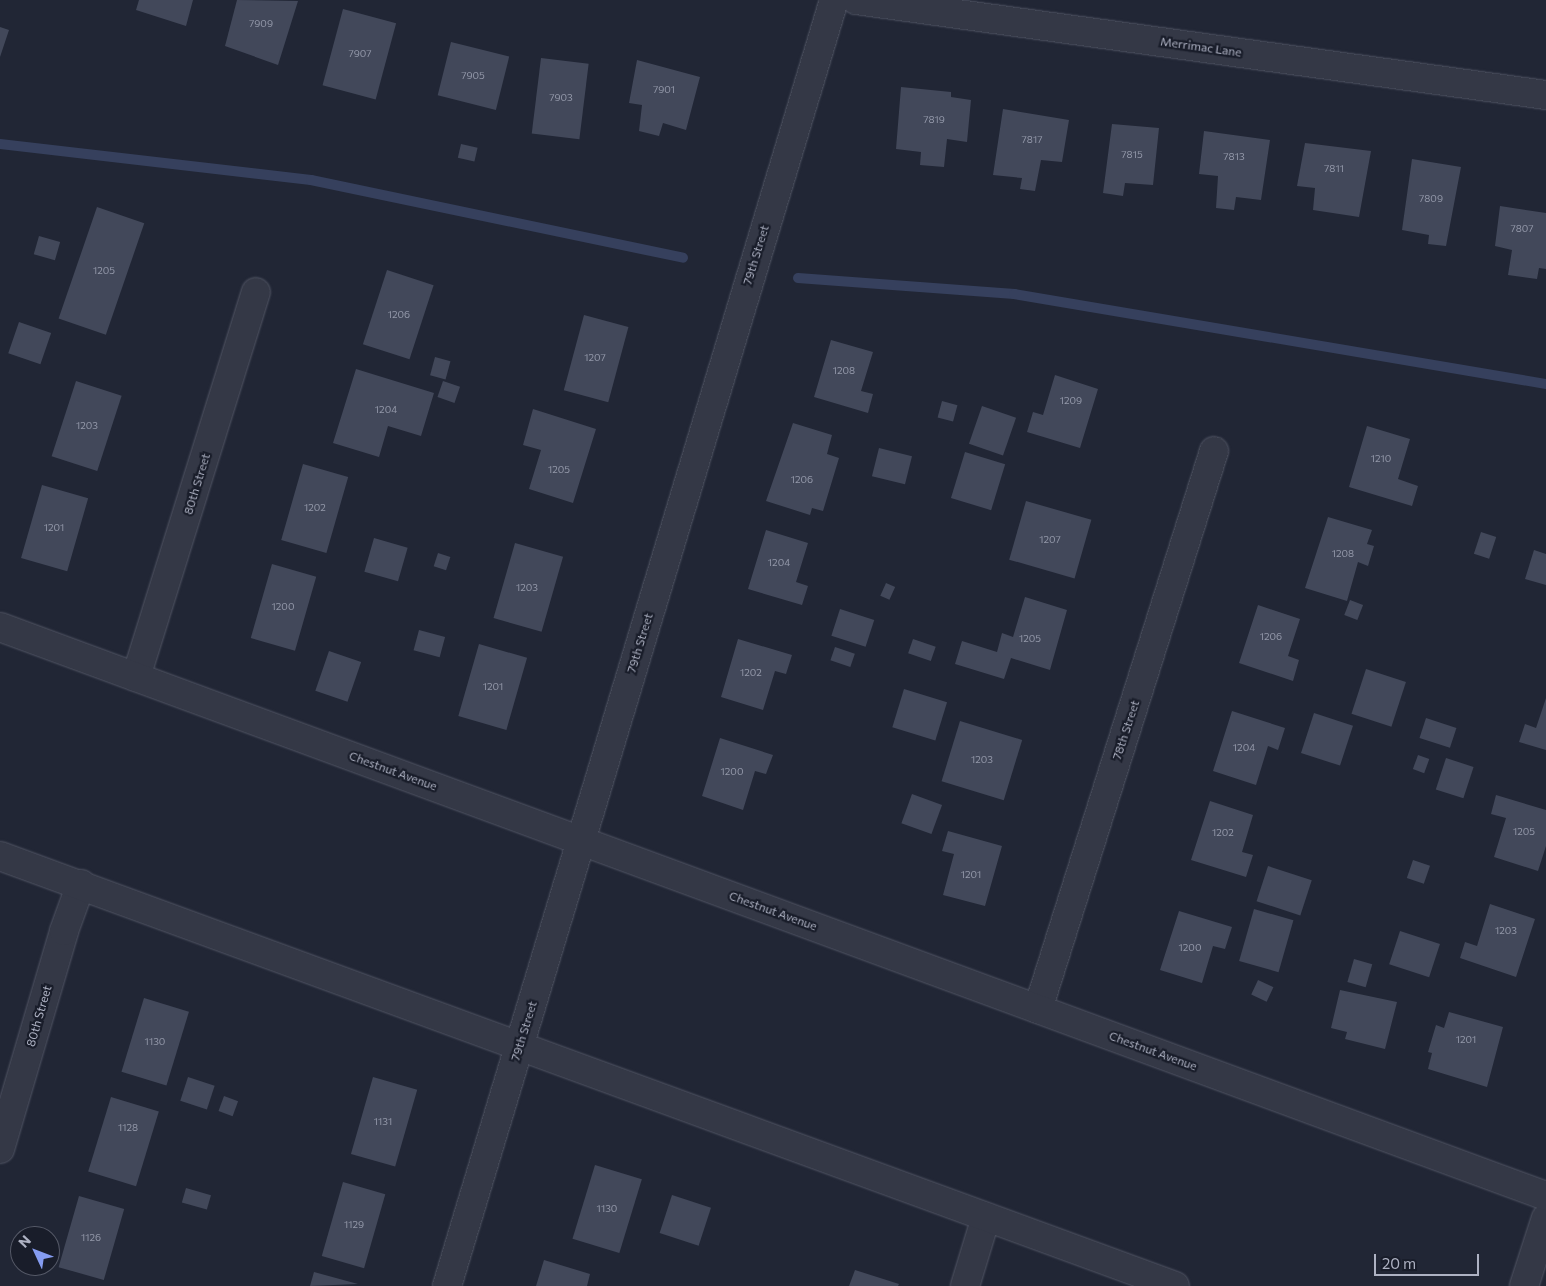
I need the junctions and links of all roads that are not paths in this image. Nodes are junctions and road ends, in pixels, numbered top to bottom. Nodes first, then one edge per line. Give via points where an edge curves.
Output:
1 (834, 0) edge
2 (856, 0) edge
3 (1546, 95) edge
4 (256, 292) dead end
5 (1214, 451) dead end
6 (0, 626) edge
7 (136, 677) junction
8 (581, 840) junction
9 (0, 856) edge
10 (81, 884) junction
11 (1038, 1009) junction
12 (520, 1045) junction
13 (0, 1149) edge
14 (1546, 1196) edge
15 (986, 1217) junction
16 (1546, 1218) edge
17 (447, 1286) edge
18 (965, 1286) edge
19 (1175, 1286) edge
20 (1524, 1286) edge

1 - 8 street, 79th Street
2 - 3 street, Merrimac Lane
4 - 7 street, 80th Street
5 - 11 street, 78th Street
6 - 7 street, Chestnut Avenue
7 - 8 street, Chestnut Avenue
8 - 11 street, Chestnut Avenue
8 - 12 street, 79th Street
9 - 10 street
10 - 12 street
10 - 13 street, 80th Street via 64,931
11 - 14 street, Chestnut Avenue
12 - 15 street
12 - 17 street, 79th Street
15 - 18 street
15 - 19 street
16 - 20 street

